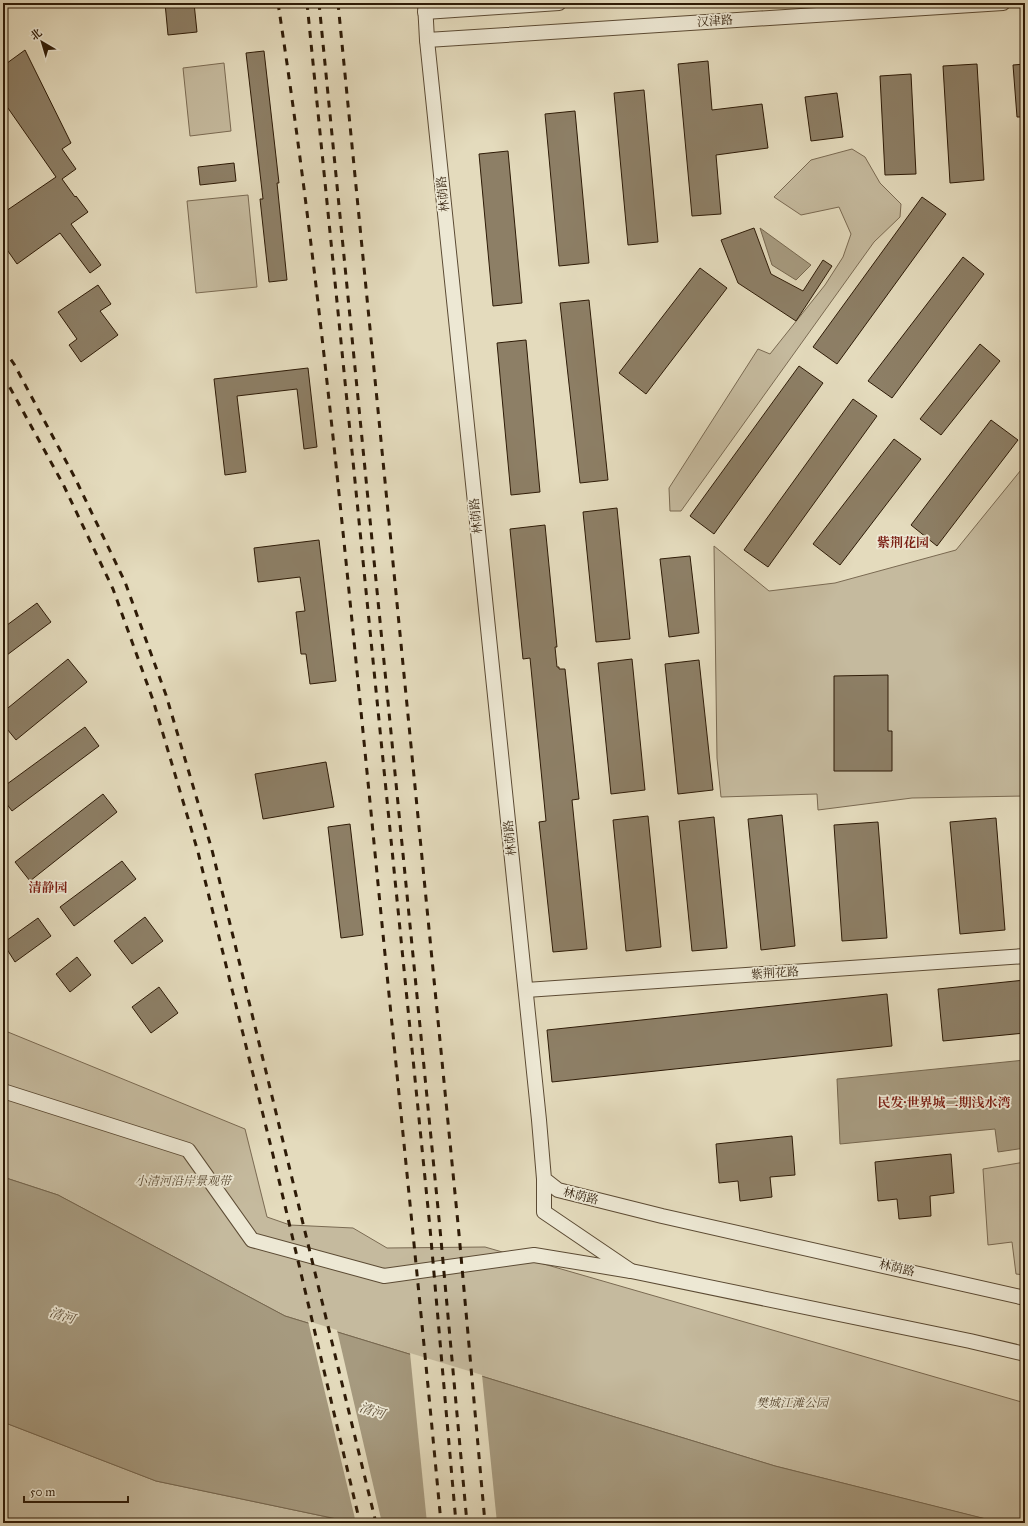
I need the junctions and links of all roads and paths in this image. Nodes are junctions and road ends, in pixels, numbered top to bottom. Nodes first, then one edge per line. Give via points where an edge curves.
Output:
1 (558, 3) edge
2 (1003, 3) edge
3 (425, 7) edge
4 (427, 40) junction
5 (1025, 956) edge
6 (526, 990) junction
7 (3, 1092) edge
8 (544, 1179) junction
9 (631, 1271) junction
10 (1025, 1298) edge
11 (1025, 1354) edge

1 - 3 street
2 - 4 street, 汉津路
3 - 4 street, 林荫路
4 - 6 street, 林荫路
5 - 6 street, 紫荆花路
6 - 8 street, 林荫路
7 - 9 street via 188,1150 252,1240 384,1276 534,1255
8 - 9 street via 544,1212
8 - 10 street, 林荫路 via 558,1190 662,1216
9 - 11 street

